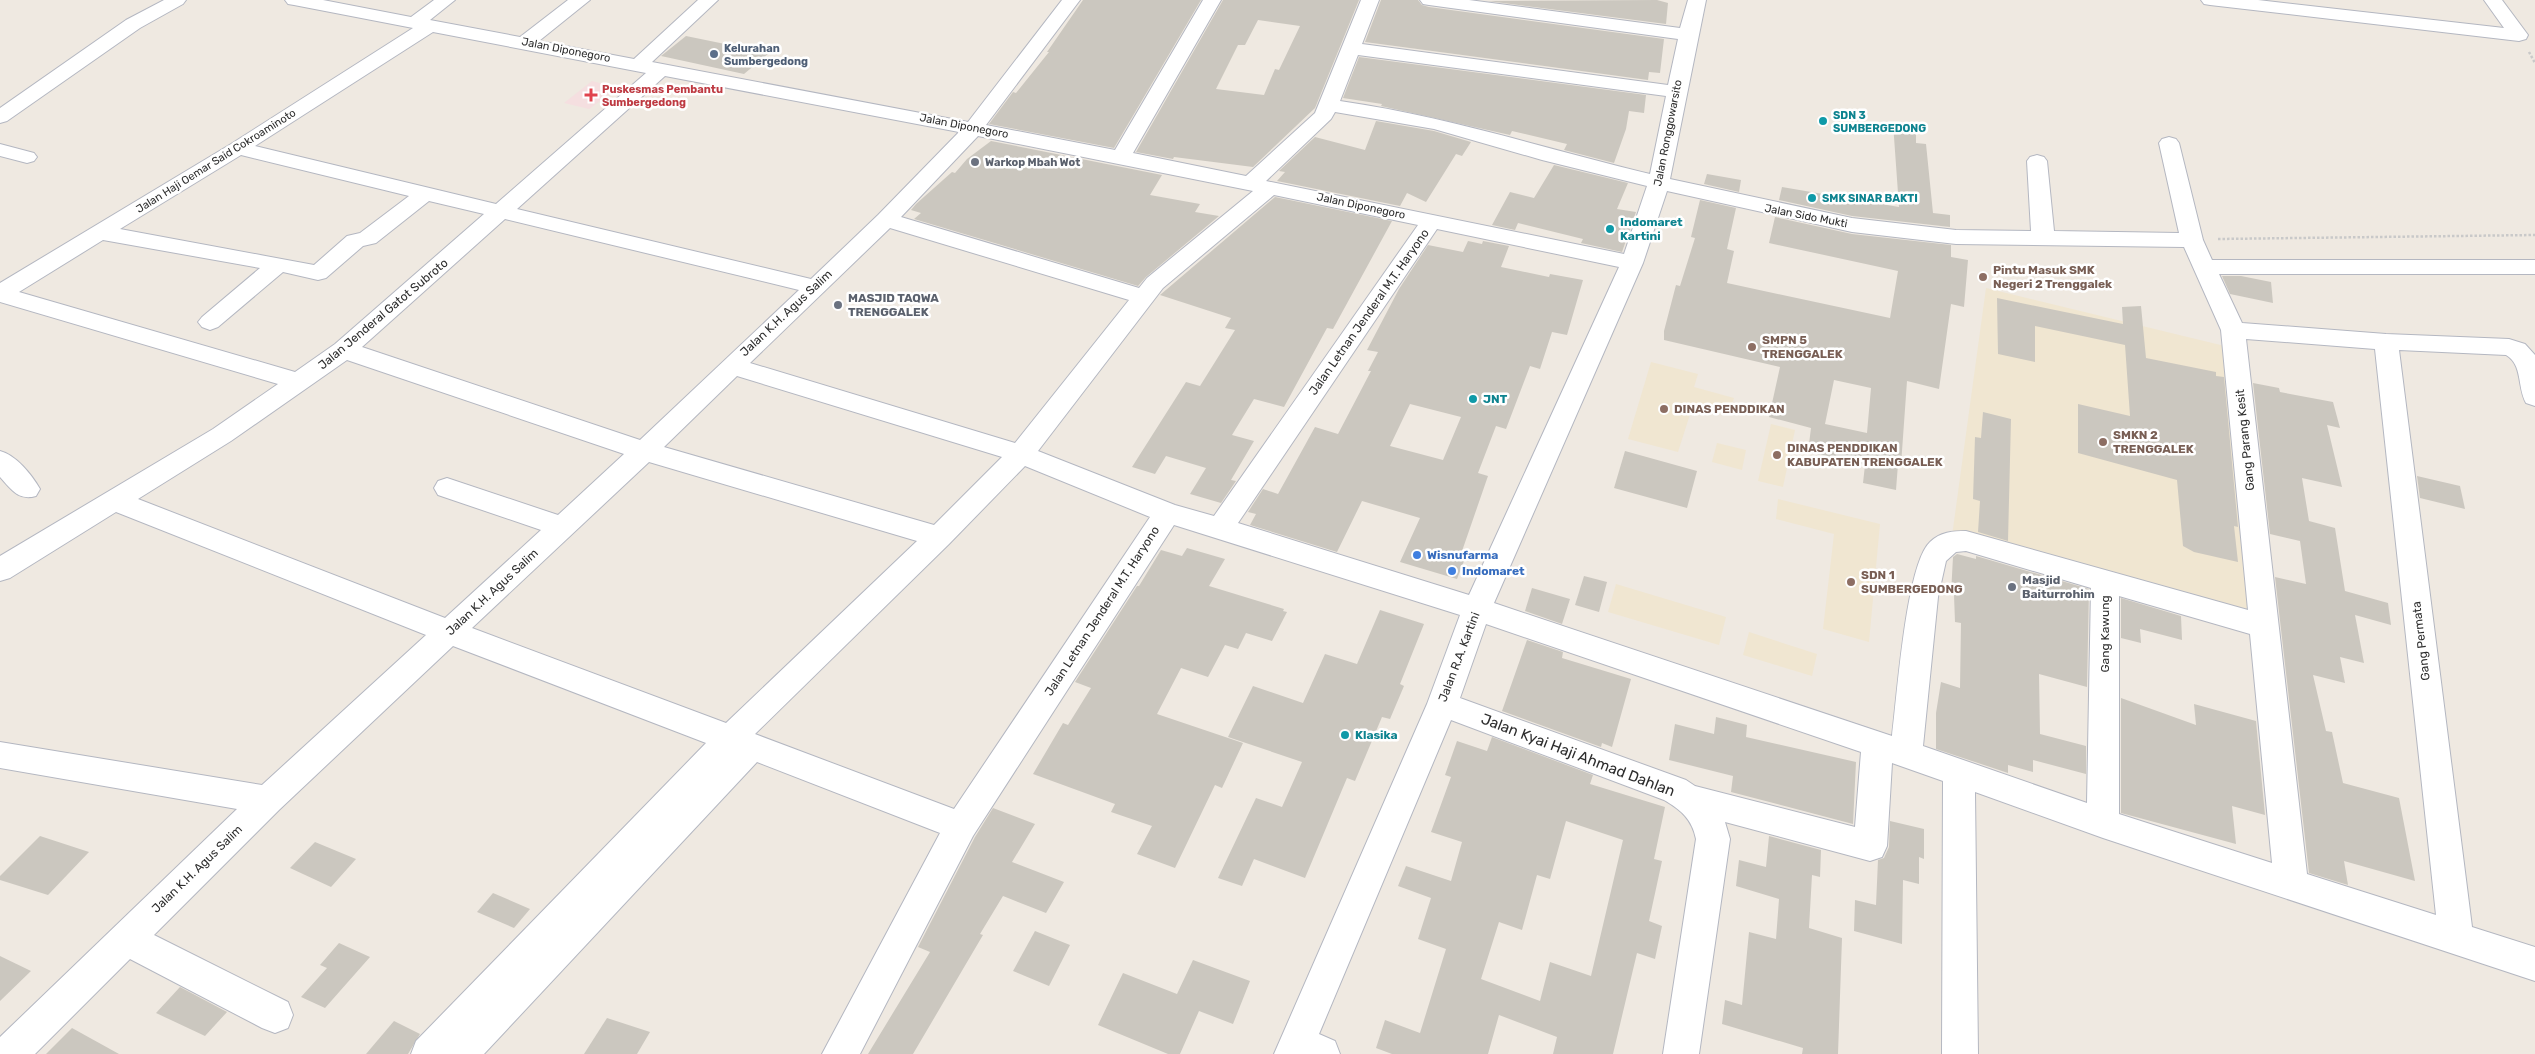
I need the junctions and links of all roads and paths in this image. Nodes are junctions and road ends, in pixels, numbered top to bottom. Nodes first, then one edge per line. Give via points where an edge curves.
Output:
1 (177, 0) edge
2 (297, 0) edge
3 (446, 0) edge
4 (581, 0) edge
5 (709, 0) edge
6 (1071, 0) edge
7 (1212, 0) edge
8 (1370, 0) edge
9 (1429, 0) edge
10 (1697, 0) edge
11 (2210, 0) edge
12 (2493, 0) edge
13 (1535, 7) edge
14 (422, 25) junction
15 (1688, 35) junction
16 (525, 43) junction
17 (1350, 48) junction
18 (650, 66) junction
19 (1677, 92) junction
20 (1330, 105) junction
21 (0, 117) edge
22 (974, 128) junction
23 (2169, 143) dead end
24 (238, 148) junction
25 (0, 150) edge
26 (27, 157) dead end
27 (1121, 157) junction
28 (2036, 161) dead end
29 (1659, 183) junction
30 (1261, 185) junction
31 (427, 192) junction
32 (503, 210) junction
33 (886, 220) junction
34 (1432, 221) junction
35 (98, 232) junction
36 (2535, 235) edge
37 (2043, 239) junction
38 (2192, 240) junction
39 (1632, 263) junction
40 (279, 264) junction
41 (2205, 267) junction
42 (2535, 267) edge
43 (0, 268) edge
44 (27, 276) junction
45 (814, 287) junction
46 (0, 293) edge
47 (1137, 295) junction
48 (210, 322) dead end
49 (2234, 330) junction
50 (2386, 342) junction
51 (344, 350) junction
52 (731, 366) junction
53 (300, 382) junction
54 (2535, 396) edge
55 (644, 451) junction
56 (1014, 452) junction
57 (0, 460) edge
58 (447, 488) dead end
59 (27, 490) dead end
60 (115, 500) junction
61 (1167, 513) junction
62 (562, 527) junction
63 (1220, 528) junction
64 (939, 537) junction
65 (0, 570) edge
66 (2105, 580) junction
67 (1477, 609) junction
68 (2264, 626) junction
69 (449, 632) junction
70 (1442, 704) junction
71 (740, 743) junction
72 (1891, 749) junction
73 (0, 755) edge
74 (1959, 774) junction
75 (1689, 798) junction
76 (268, 800) junction
77 (2103, 823) junction
78 (961, 826) junction
79 (2291, 885) junction
80 (570, 921) junction
81 (126, 939) junction
82 (2456, 940) junction
83 (2535, 964) edge
84 (275, 1015) dead end
85 (1304, 1050) edge
86 (9, 1054) edge
87 (429, 1054) edge
88 (459, 1054) edge
89 (840, 1054) edge
90 (1681, 1054) edge
91 (1960, 1054) edge

1 - 21 street via 133,24
2 - 14 street, Jalan Diponegoro
3 - 14 street, Jalan Haji Oemar Said Cokroaminoto
4 - 16 street via 565,9
5 - 18 street, Jalan Jenderal Gatot Subroto
6 - 22 street, Jalan K.H. Agus Salim
7 - 27 street via 1180,50
8 - 17 street
9 - 13 street
10 - 15 street, Jalan Ronggowarsito
11 - 12 street via 2519,35
13 - 15 street
14 - 16 street, Jalan Diponegoro
14 - 24 street, Jalan Haji Oemar Said Cokroaminoto
15 - 19 street, Jalan Ronggowarsito
16 - 18 street, Jalan Diponegoro
17 - 19 street
17 - 20 street
18 - 22 street, Jalan Diponegoro
18 - 32 street, Jalan Jenderal Gatot Subroto
19 - 29 street, Jalan Ronggowarsito
20 - 29 street, Jalan Sido Mukti via 1438,124
20 - 30 street via 1314,125 1267,166
22 - 27 street, Jalan Diponegoro
22 - 33 street, Jalan K.H. Agus Salim
23 - 38 street, Gang Parang Kesit
24 - 31 street
24 - 35 street, Jalan Haji Oemar Said Cokroaminoto
25 - 26 street
27 - 30 street, Jalan Diponegoro
28 - 37 street
29 - 37 street, Jalan Sido Mukti via 1843,223 1956,237
29 - 39 street, Jalan Ronggowarsito
30 - 34 street, Jalan Diponegoro
30 - 47 street via 1166,273
31 - 32 street
31 - 40 street via 368,238 355,242 318,273
32 - 45 street
32 - 51 street, Jalan Jenderal Gatot Subroto
33 - 45 street, Jalan K.H. Agus Salim
33 - 47 street
34 - 39 street, Jalan Diponegoro
34 - 63 street, Jalan Letnan Jenderal M.T. Haryono
35 - 40 street
35 - 44 street, Jalan Haji Oemar Said Cokroaminoto
36 - 38 path
37 - 38 street
38 - 41 street, Gang Parang Kesit
39 - 67 street, Jalan R.A. Kartini
40 - 48 street
41 - 42 street
41 - 49 street, Gang Parang Kesit
43 - 44 street
44 - 46 street, Jalan Haji Oemar Said Cokroaminoto
45 - 52 street, Jalan K.H. Agus Salim
46 - 53 street
47 - 56 street
49 - 50 street
49 - 68 street, Gang Parang Kesit
50 - 54 street via 2514,348 2527,361
50 - 82 street, Gang Permata
51 - 53 street, Jalan Jenderal Gatot Subroto
51 - 55 street
52 - 55 street, Jalan K.H. Agus Salim
52 - 56 street
53 - 60 street, Jalan Jenderal Gatot Subroto via 222,435
55 - 62 street, Jalan K.H. Agus Salim
55 - 64 street
56 - 61 street
56 - 64 street
57 - 59 street
58 - 62 street
60 - 65 street, Jalan Jenderal Gatot Subroto
60 - 69 street
61 - 63 street, Jalan Letnan Jenderal M.T. Haryono
61 - 78 street, Jalan Letnan Jenderal M.T. Haryono
62 - 69 street, Jalan K.H. Agus Salim
63 - 67 street
64 - 71 street
66 - 68 street, Gang Kawung
66 - 72 street via 1966,541 1950,542 1940,549 1933,558
66 - 77 street, Gang Kawung
67 - 70 street, Jalan R.A. Kartini
67 - 72 street
68 - 79 street, Gang Parang Kesit
69 - 71 street
69 - 76 street, Jalan K.H. Agus Salim
70 - 75 street, Jalan Kyai Haji Ahmad Dahlan via 1649,780
70 - 85 street, Jalan R.A. Kartini
71 - 78 street
71 - 80 street
72 - 74 street
72 - 75 street via 1870,846
73 - 76 street
74 - 77 street
74 - 91 street
75 - 90 street, Jalan Kyai Haji Ahmad Dahlan via 1702,808 1710,823 1712,839
76 - 81 street, Jalan K.H. Agus Salim
77 - 79 street
78 - 89 street, Jalan Letnan Jenderal M.T. Haryono
79 - 82 street
80 - 87 street
80 - 88 street
81 - 84 street
81 - 86 street, Jalan K.H. Agus Salim
82 - 83 street

